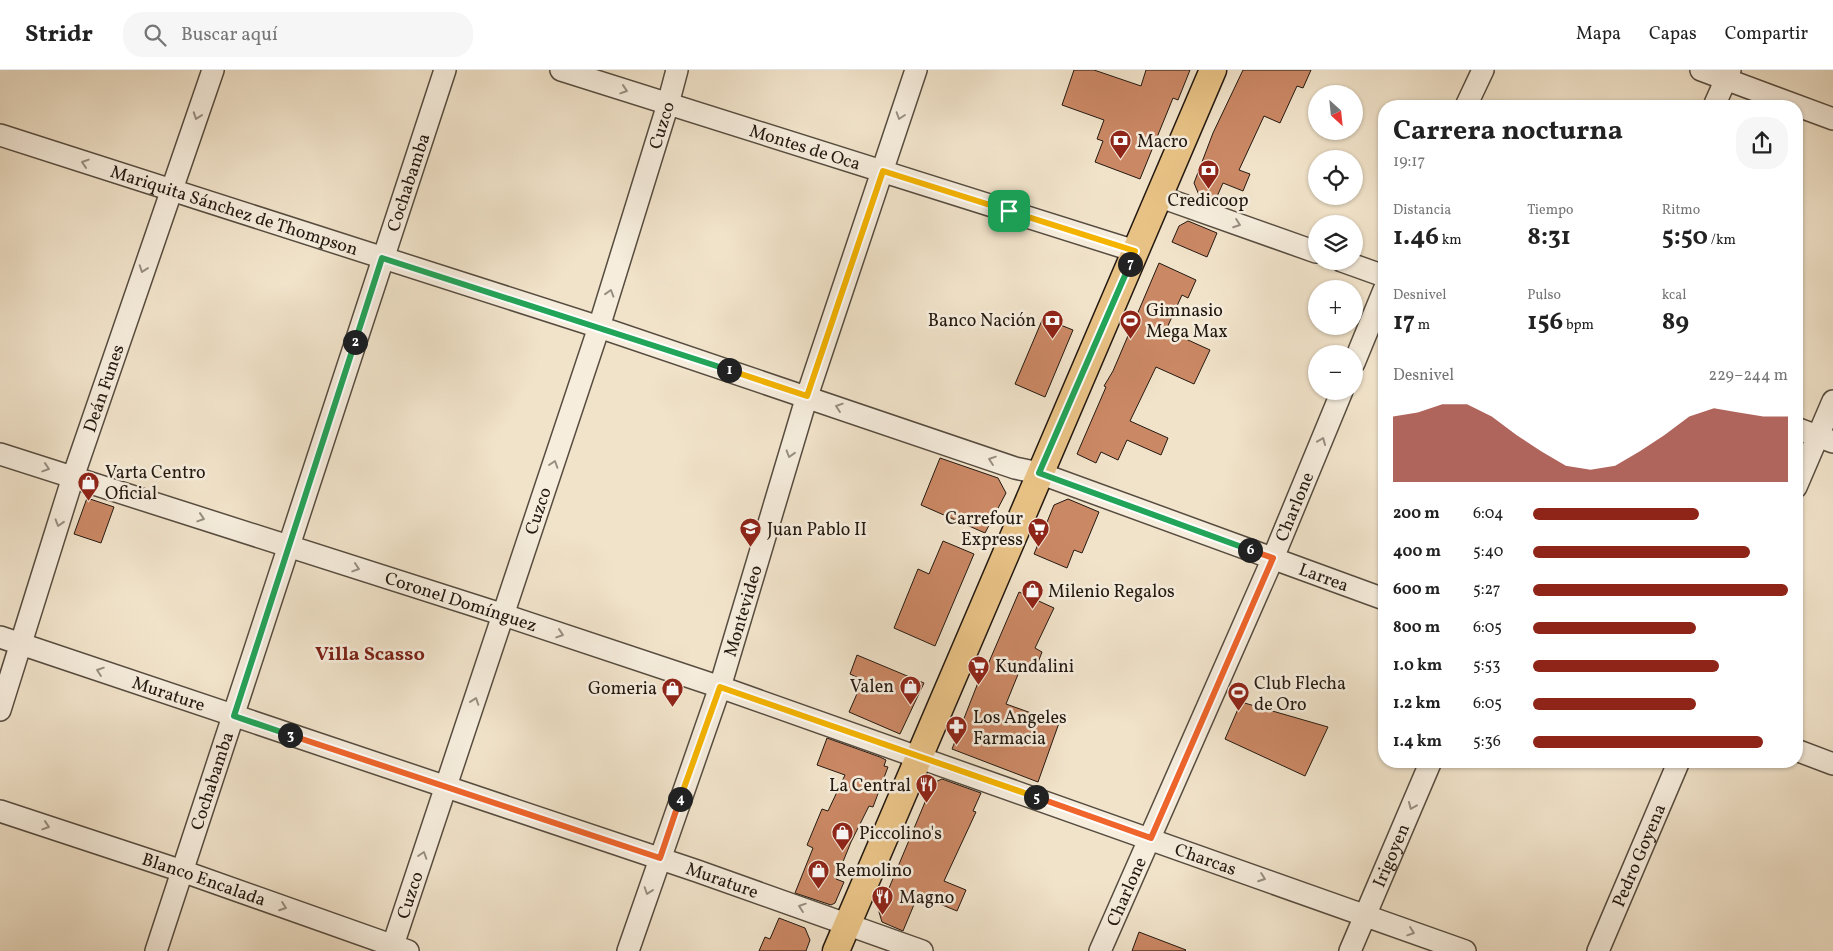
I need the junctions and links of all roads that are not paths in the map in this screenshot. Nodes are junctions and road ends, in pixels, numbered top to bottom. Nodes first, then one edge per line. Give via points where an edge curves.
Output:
1 (213, 70) edge
2 (446, 70) edge
3 (561, 70) edge
4 (676, 70) edge
5 (916, 70) edge
6 (1213, 70) edge
7 (1483, 70) edge
8 (1701, 70) edge
9 (1728, 74) edge
10 (1469, 100) edge
11 (1717, 100) edge
12 (1789, 100) edge
13 (668, 104) junction
14 (1803, 106) edge
15 (1833, 119) edge
16 (0, 136) edge
17 (883, 171) junction
18 (170, 190) junction
19 (1158, 196) junction
20 (1308, 249) edge
21 (1135, 251) junction
22 (382, 258) junction
23 (1363, 268) edge
24 (1378, 274) edge
25 (1378, 305) edge
26 (599, 327) junction
27 (1361, 345) edge
28 (807, 396) junction
29 (1338, 400) edge
30 (1833, 401) edge
31 (1803, 431) edge
32 (1825, 439) edge
33 (0, 454) edge
34 (1039, 473) junction
35 (1803, 475) edge
36 (73, 477) junction
37 (288, 546) junction
38 (1273, 558) junction
39 (1378, 597) edge
40 (504, 615) junction
41 (0, 637) edge
42 (22, 644) junction
43 (720, 687) junction
44 (0, 710) edge
45 (234, 716) junction
46 (1803, 753) edge
47 (919, 756) junction
48 (1833, 764) edge
49 (1428, 768) edge
50 (1676, 768) edge
51 (445, 787) junction
52 (0, 811) edge
53 (1151, 838) junction
54 (660, 858) junction
55 (182, 871) junction
56 (1365, 915) junction
57 (848, 923) junction
58 (397, 949) edge
59 (156, 951) edge
60 (628, 951) edge
61 (836, 951) edge
62 (922, 951) edge
63 (1100, 951) edge
64 (1350, 951) edge
65 (1466, 951) edge
66 (1598, 951) edge

1 -> 18 street, Deán Funes
2 - 22 street, Cochabamba
3 -> 13 street, Montes de Oca
4 - 13 street, Cuzco
5 -> 17 street, Montevideo
6 - 19 main road
7 - 10 street
8 - 9 street
9 - 11 street
9 - 12 street
13 - 17 street, Montes de Oca
26 -> 13 street, Cuzco
14 - 15 street
18 -> 16 street, Mariquita Sánchez de Thompson
17 - 21 street, Montes de Oca
17 - 28 street, Montevideo
18 - 22 street, Mariquita Sánchez de Thompson
18 -> 36 street, Deán Funes
19 -> 20 street
19 - 21 main road
21 - 34 main road
22 - 26 street, Mariquita Sánchez de Thompson
22 - 37 street, Cochabamba
23 - 24 street
25 - 27 street
26 - 28 street, Mariquita Sánchez de Thompson
40 -> 26 street, Cuzco
34 -> 28 street, Mariquita Sánchez de Thompson
28 -> 43 street, Montevideo
38 -> 29 street, Charlone
30 - 32 street
31 - 32 street
32 - 35 street
33 -> 36 street, Coronel Domínguez
34 - 38 street, Larrea
34 - 47 main road
36 -> 37 street, Coronel Domínguez
36 -> 42 street, Deán Funes
37 -> 40 street, Coronel Domínguez
37 - 45 street, Cochabamba
38 - 39 street, Larrea
38 - 53 street, Charlone
40 -> 43 street, Coronel Domínguez
51 -> 40 street, Cuzco
41 - 42 street, Murature
42 - 44 street, Deán Funes
45 -> 42 street, Murature
43 - 47 street, Coronel Domínguez
43 - 54 street, Montevideo
45 - 51 street, Murature
45 - 55 street, Cochabamba
46 - 48 street
47 - 53 street, Charcas
47 - 57 main road
49 -> 56 street, Irigoyen
50 - 66 street, Pedro Goyena
51 - 54 street, Murature
58 -> 51 street, Cuzco
52 -> 55 street, Blanco Encalada
53 -> 56 street, Charcas
53 - 63 street, Charlone
57 -> 54 street, Murature
54 -> 60 street, Montevideo
55 -> 58 street, Blanco Encalada
55 - 59 street, Cochabamba
56 - 64 street, Irigoyen
56 -> 65 street, Charcas
57 - 61 main road
57 - 62 street, Murature

